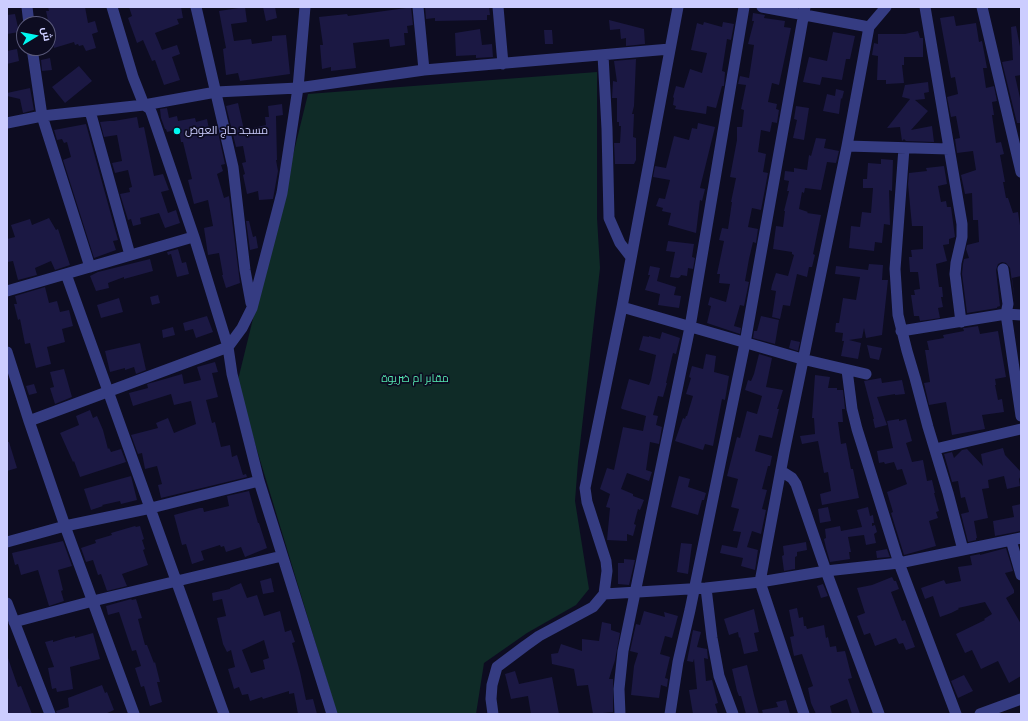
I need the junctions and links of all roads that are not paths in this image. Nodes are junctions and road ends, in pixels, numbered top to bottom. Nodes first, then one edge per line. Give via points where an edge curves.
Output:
1 (112, 7) edge
2 (196, 7) edge
3 (305, 7) edge
4 (418, 7) edge
5 (498, 7) edge
6 (678, 7) edge
7 (744, 7) edge
8 (762, 7) edge
9 (886, 7) edge
10 (925, 7) edge
11 (982, 7) edge
12 (804, 11) edge
13 (869, 27) junction
14 (670, 49) junction
15 (603, 55) junction
16 (33, 56) edge
17 (504, 64) junction
18 (424, 70) junction
19 (298, 88) junction
20 (216, 92) junction
21 (144, 105) junction
22 (90, 111) junction
23 (42, 116) junction
24 (8, 120) edge
25 (847, 146) junction
26 (904, 148) junction
27 (949, 150) junction
28 (1021, 172) edge
29 (193, 237) junction
30 (130, 255) junction
31 (630, 256) junction
32 (90, 267) junction
33 (1003, 269) dead end
34 (66, 274) junction
35 (7, 291) edge
36 (622, 307) junction
37 (252, 308) junction
38 (1006, 314) junction
39 (1021, 315) edge
40 (960, 322) junction
41 (690, 327) junction
42 (902, 331) junction
43 (745, 343) junction
44 (228, 347) junction
45 (7, 352) edge
46 (802, 359) junction
47 (847, 370) junction
48 (866, 374) dead end
49 (11, 380) edge
50 (109, 392) junction
51 (1021, 416) edge
52 (29, 421) junction
53 (1021, 429) edge
54 (935, 449) junction
55 (781, 471) junction
56 (259, 481) junction
57 (151, 508) junction
58 (65, 526) junction
59 (1016, 539) edge
60 (7, 542) edge
61 (963, 550) junction
62 (282, 556) junction
63 (899, 563) junction
64 (826, 571) junction
65 (1021, 575) edge
66 (176, 581) junction
67 (760, 582) junction
68 (706, 588) junction
69 (694, 589) junction
70 (635, 592) junction
71 (604, 594) junction
72 (93, 601) junction
73 (7, 603) edge
74 (14, 622) junction
75 (1021, 699) edge
76 (50, 714) edge
77 (134, 714) edge
78 (224, 714) edge
79 (332, 714) edge
80 (493, 714) edge
81 (620, 714) edge
82 (670, 714) edge
83 (733, 714) edge
84 (804, 714) edge
85 (879, 714) edge
86 (956, 714) edge
87 (980, 714) edge

1 - 21 street
2 - 20 street
3 - 19 street
4 - 18 street
5 - 17 street
6 - 14 street
7 - 41 street
8 - 12 street
9 - 13 street
10 - 27 street
11 - 28 street
12 - 13 street
12 - 43 street
13 - 25 street
14 - 15 street
14 - 31 street
15 - 17 street
15 - 31 street via 609,218 620,243
16 - 23 street
17 - 18 street
18 - 19 street
19 - 20 street
19 - 37 street via 282,193
20 - 21 street
20 - 37 street via 233,167
21 - 22 street
21 - 29 street via 152,114
22 - 23 street
22 - 30 street
23 - 24 street
23 - 32 street
25 - 26 street
25 - 46 street
26 - 27 street
26 - 42 street via 895,269
27 - 40 street via 962,224 955,274
29 - 30 street
29 - 44 street
30 - 32 street
31 - 36 street
32 - 34 street
33 - 38 street via 1008,304
34 - 35 street
34 - 50 street
36 - 41 street
36 - 71 street via 585,488 606,561
37 - 44 street
38 - 39 street
38 - 40 street
38 - 51 street
40 - 42 street
41 - 43 street
41 - 70 street
42 - 54 street
43 - 46 street
43 - 69 street
44 - 50 street
44 - 56 street via 232,374
45 - 49 street
46 - 47 street
46 - 55 street
47 - 48 street
47 - 63 street via 855,424
49 - 52 street
50 - 52 street
50 - 57 street
52 - 58 street
53 - 54 street
54 - 61 street
55 - 64 street via 796,484
55 - 67 street
56 - 57 street
56 - 62 street
57 - 58 street
57 - 66 street
58 - 60 street
58 - 72 street
59 - 61 street
59 - 65 street
61 - 63 street
62 - 66 street
62 - 79 street
63 - 64 street
63 - 86 street
64 - 67 street
64 - 85 street
66 - 72 street
66 - 78 street
67 - 68 street
67 - 84 street
68 - 69 street
68 - 83 street via 719,676
69 - 70 street
69 - 82 street
70 - 71 street
70 - 81 street via 623,651 619,689
71 - 80 street via 593,607 540,636 497,667 492,685
72 - 74 street
72 - 77 street
73 - 74 street
74 - 76 street
75 - 87 street

